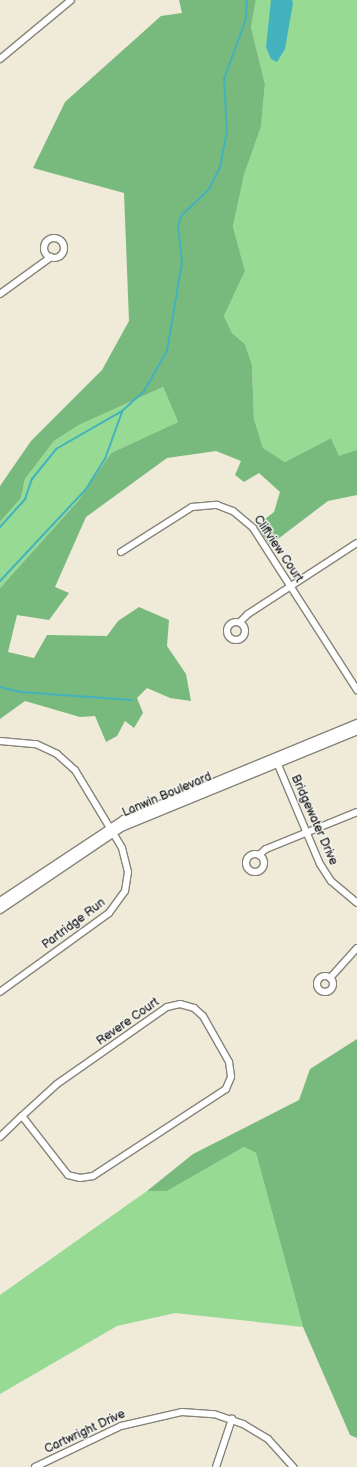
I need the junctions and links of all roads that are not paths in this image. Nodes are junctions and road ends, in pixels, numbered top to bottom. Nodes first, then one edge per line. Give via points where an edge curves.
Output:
1 (71, 0) edge
2 (0, 59) edge
3 (51, 257) dead end
4 (0, 294) edge
5 (357, 543) edge
6 (121, 552) dead end
7 (290, 586) junction
8 (240, 622) dead end
9 (357, 690) edge
10 (357, 724) edge
11 (357, 730) edge
12 (0, 741) edge
13 (276, 760) junction
14 (357, 812) edge
15 (111, 830) junction
16 (306, 833) junction
17 (259, 855) dead end
18 (0, 902) edge
19 (357, 903) edge
20 (0, 909) edge
21 (357, 948) edge
22 (330, 978) dead end
23 (0, 992) edge
24 (22, 1116) junction
25 (0, 1137) edge
26 (232, 1419) junction
27 (35, 1467) edge
28 (216, 1467) edge
29 (293, 1467) edge

1 - 2 street
3 - 4 street
5 - 7 street
6 - 7 street, Cliffview Court via 184,510 217,505 247,521
7 - 8 street
7 - 9 street, Cliffview Court
10 - 13 street, Lanwin Boulevard
11 - 13 street, Lanwin Boulevard
12 - 15 street, Partridge Run via 36,744 67,761 81,778
13 - 15 street, Lanwin Boulevard
13 - 16 street, Bridgewater Drive
14 - 16 street
15 - 18 street, Lanwin Boulevard
15 - 20 street, Lanwin Boulevard
15 - 23 street, Partridge Run via 125,855 128,872 124,890 115,907
16 - 17 street
16 - 19 street, Bridgewater Drive via 325,873
21 - 22 street
24 - 24 street, Revere Court via 57,1084 173,1005 187,1005 199,1012 230,1064 231,1077 222,1094 87,1178 74,1177 63,1170
24 - 25 street, Revere Court
26 - 27 street, Cartwright Drive via 199,1412 151,1416 121,1426
26 - 28 street
26 - 29 street, Cartwright Drive via 268,1440

